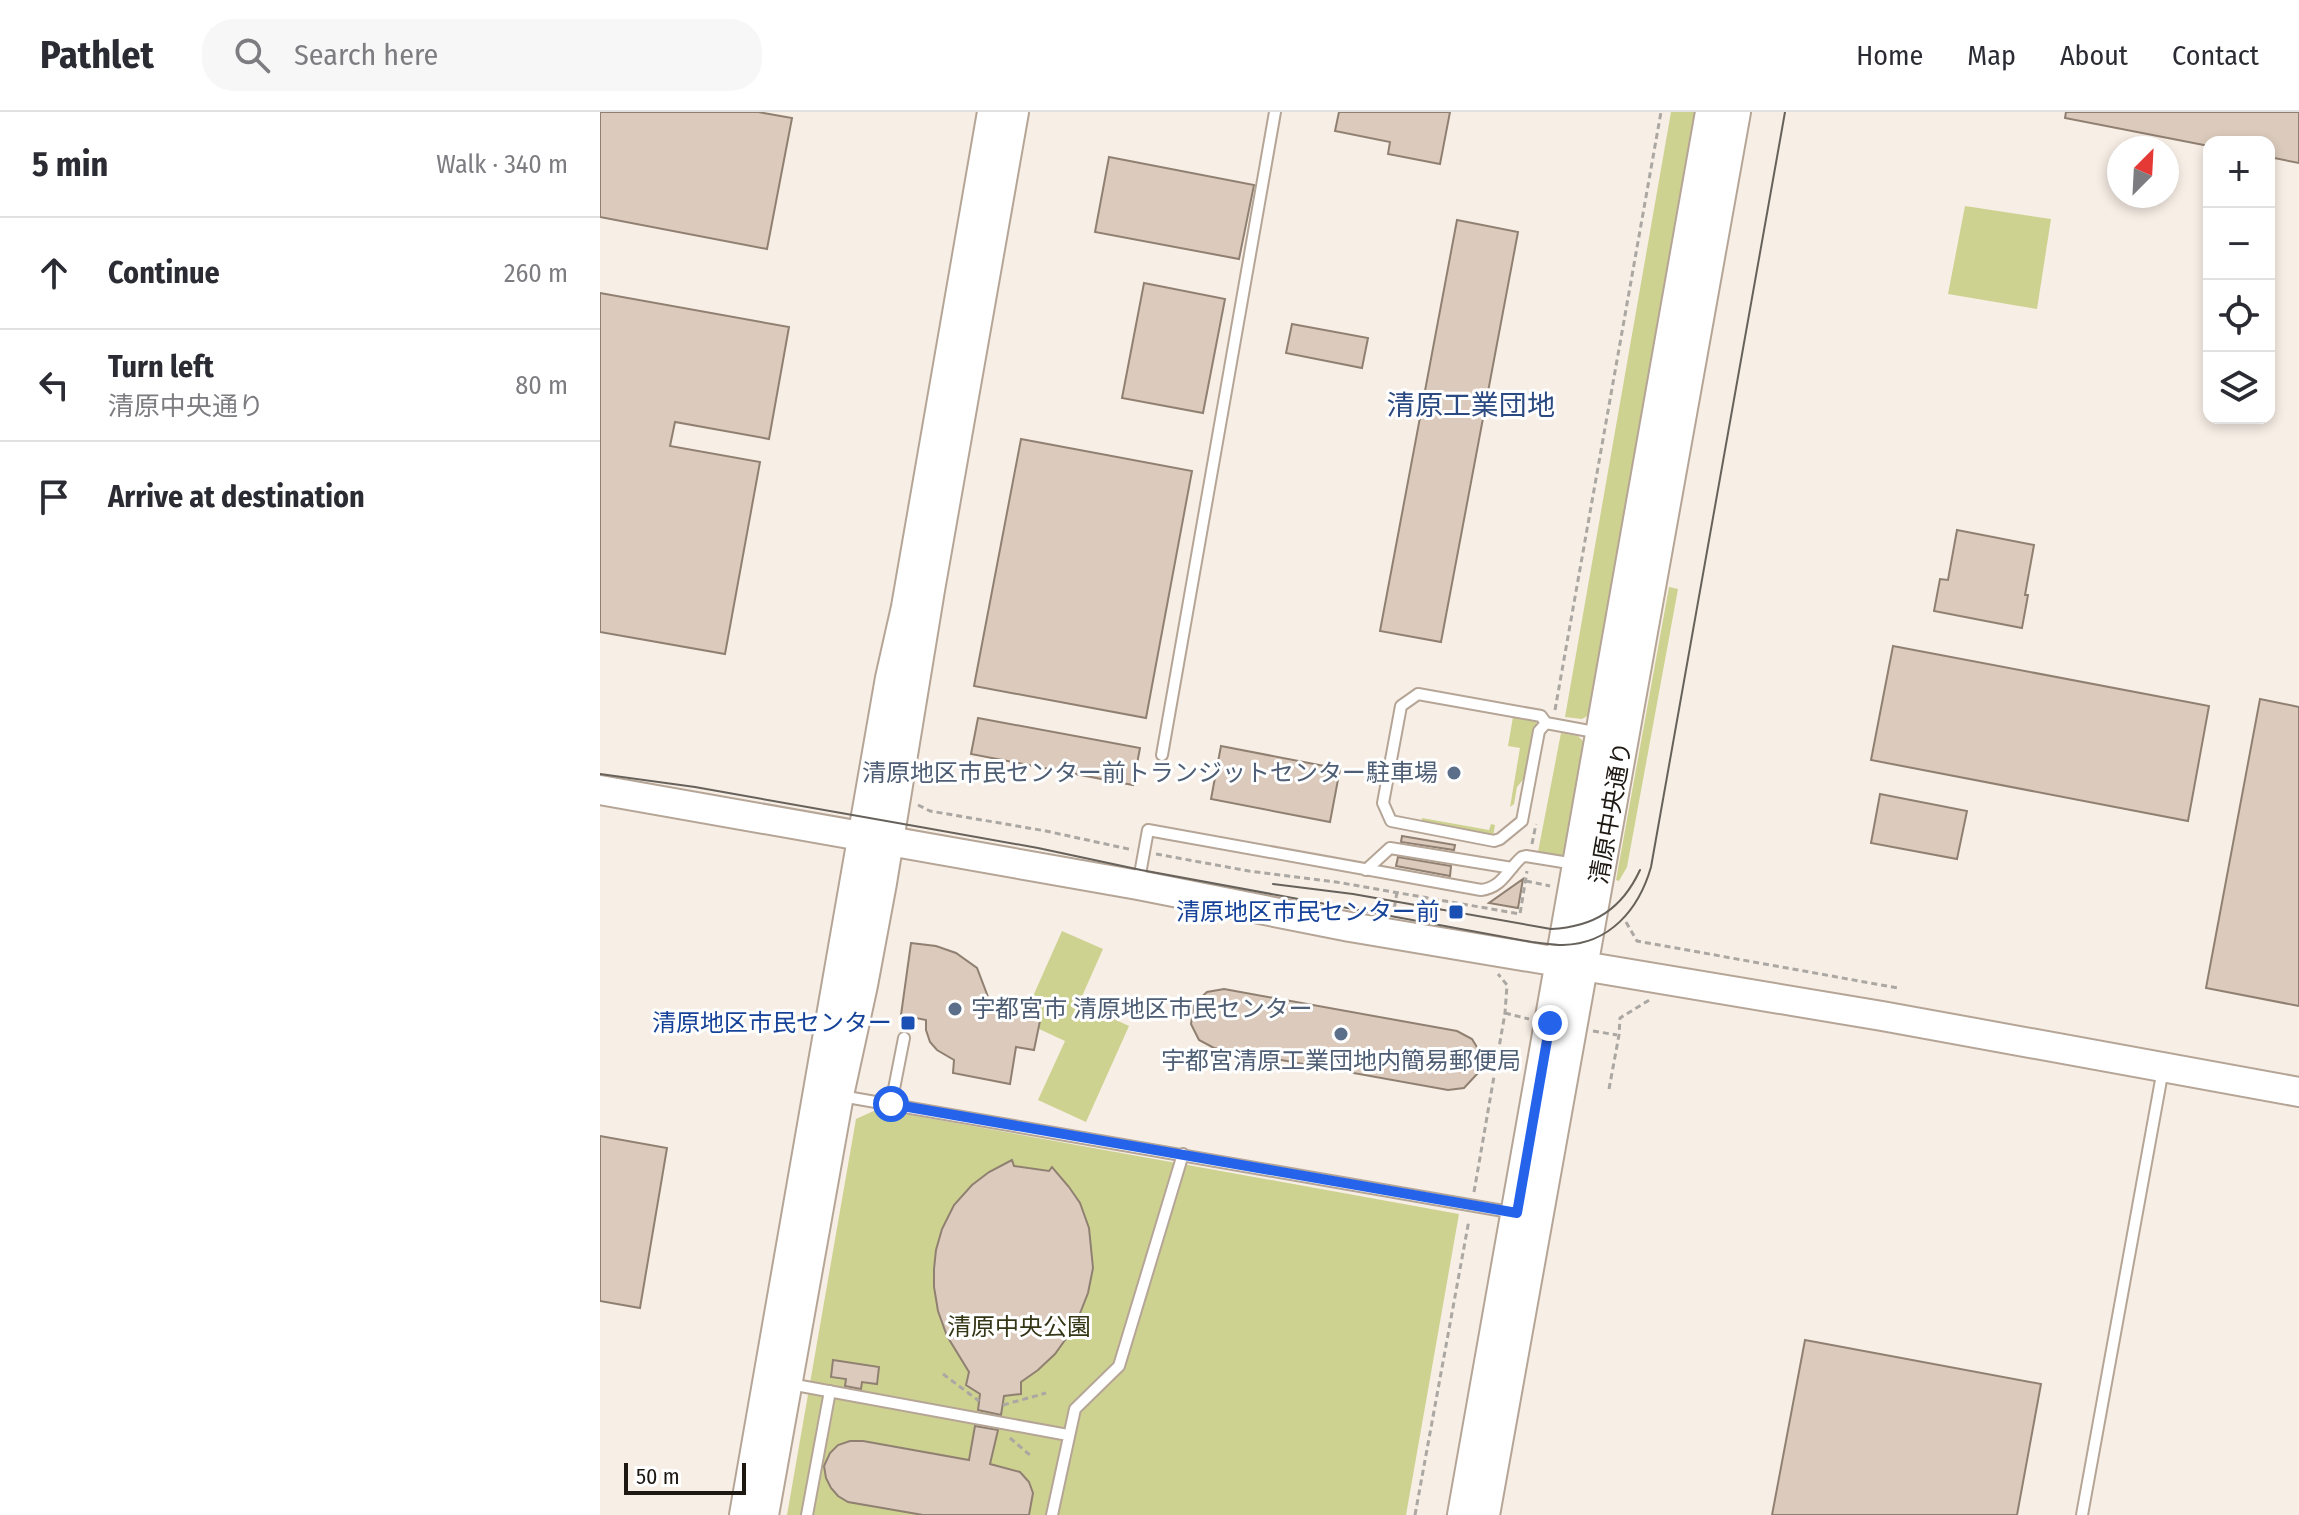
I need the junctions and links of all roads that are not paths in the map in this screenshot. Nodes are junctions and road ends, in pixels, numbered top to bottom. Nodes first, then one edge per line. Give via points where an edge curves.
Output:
1 (992, 112) edge
2 (1014, 112) edge
3 (1275, 112) edge
4 (1710, 112) edge
5 (1736, 112) edge
6 (1550, 723) junction
7 (1600, 733) junction
8 (1162, 755) dead end
9 (600, 790) edge
10 (876, 839) junction
11 (1577, 864) junction
12 (1512, 868) junction
13 (1366, 870) junction
14 (1138, 885) junction
15 (1572, 964) junction
16 (1742, 993) junction
17 (904, 1038) dead end
18 (2164, 1067) junction
19 (2299, 1073) edge
20 (2299, 1092) edge
21 (829, 1094) junction
22 (891, 1104) junction
23 (1183, 1154) junction
24 (1529, 1215) junction
25 (788, 1384) junction
26 (830, 1391) junction
27 (1068, 1435) junction
28 (744, 1515) edge
29 (764, 1515) edge
30 (807, 1515) edge
31 (1052, 1515) edge
32 (1462, 1515) edge
33 (1485, 1515) edge
34 (2082, 1515) edge

1 - 10 street via 890,678
2 - 10 street via 930,590
3 - 8 lane
4 - 7 street, 清原中央通り
5 - 15 street, 清原中央通り
6 - 6 lane via 1539,731 1522,821 1500,839 1391,821 1383,803 1401,706 1418,694 1541,716
6 - 7 lane
7 - 11 street, 清原中央通り
9 - 10 street
10 - 14 street
10 - 21 street via 863,985
11 - 12 lane via 1530,856
11 - 15 street, 清原中央通り
12 - 13 lane via 1390,848
12 - 13 lane via 1500,883 1481,890
13 - 14 lane via 1148,830
14 - 15 street
15 - 16 street
15 - 24 street, 清原中央通り
16 - 18 street
16 - 19 street via 1885,999
17 - 22 lane
18 - 20 street
18 - 34 lane
21 - 22 lane
21 - 25 street
21 - 28 street
22 - 23 lane
23 - 24 lane
23 - 27 lane via 1119,1366 1075,1409
24 - 32 street, 清原中央通り
24 - 33 street, 清原中央通り
25 - 26 lane
25 - 29 street
26 - 27 lane
26 - 30 lane
27 - 31 lane

